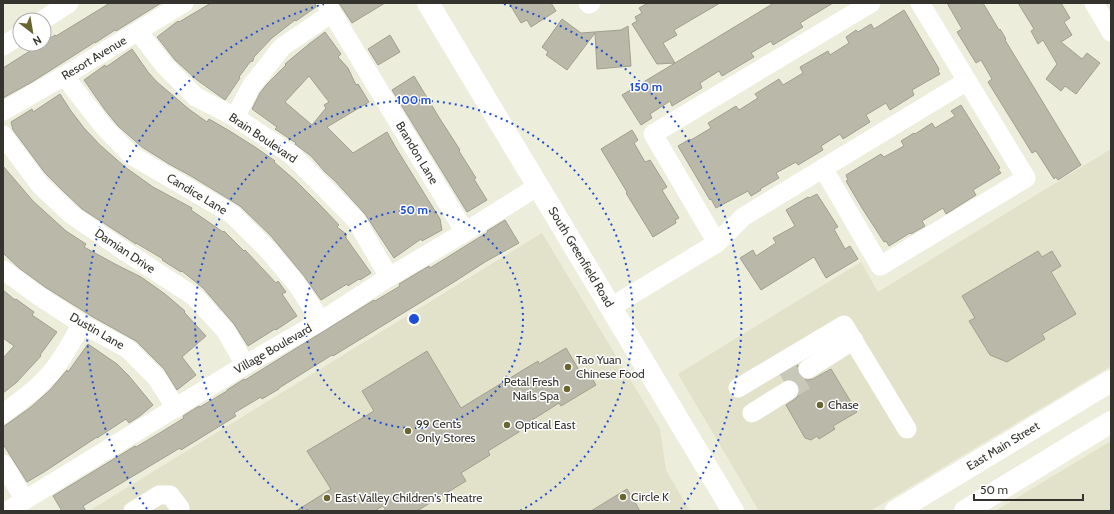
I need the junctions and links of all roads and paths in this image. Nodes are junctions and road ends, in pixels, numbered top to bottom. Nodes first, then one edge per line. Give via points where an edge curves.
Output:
1 (69, 3) edge
2 (184, 3) edge
3 (428, 3) edge
4 (871, 3) edge
5 (920, 3) edge
6 (1094, 3) edge
7 (329, 8) edge
8 (52, 14) edge
9 (138, 31) junction
10 (1111, 32) edge
11 (12, 40) edge
12 (3, 46) edge
13 (64, 76) junction
14 (967, 81) junction
15 (3, 111) edge
16 (235, 117) junction
17 (3, 135) edge
18 (823, 168) junction
19 (538, 186) junction
20 (465, 232) junction
21 (717, 243) junction
22 (3, 270) edge
23 (390, 277) junction
24 (611, 307) junction
25 (321, 321) junction
26 (82, 324) junction
27 (854, 341) junction
28 (245, 365) junction
29 (808, 369) tunnel mouth
30 (1111, 381) edge
31 (784, 383) tunnel mouth
32 (176, 408) junction
33 (3, 414) edge
34 (1111, 422) edge
35 (907, 429) dead end
36 (3, 464) edge
37 (25, 500) junction
38 (180, 508) dead end
39 (7, 511) edge
40 (133, 511) edge
41 (733, 511) edge
42 (896, 511) edge
43 (965, 511) edge

1 - 8 street
2 - 9 street, Resort Avenue
3 - 19 main road, South Greenfield Road
4 - 21 street via 653,134
5 - 14 street
6 - 10 street
7 - 16 street, Brandon Lane via 282,47 252,85
7 - 20 street, Brandon Lane
9 - 13 street, Resort Avenue
9 - 16 street, Brain Boulevard via 164,65 196,97
11 - 12 street
13 - 15 street, Resort Avenue
13 - 25 street, Candice Lane via 104,127 131,155 232,214 296,283
14 - 18 street
14 - 18 street via 1026,178 880,266
16 - 23 street, Brain Boulevard via 292,155 356,220
17 - 28 street, Damian Drive via 40,186 72,215 195,297 226,331
18 - 21 street via 743,217
19 - 20 street, Village Boulevard
19 - 24 main road, South Greenfield Road
20 - 23 street, Village Boulevard
21 - 24 street
22 - 26 street, Dustin Lane
23 - 25 street, Village Boulevard
24 - 41 main road, South Greenfield Road
25 - 28 street, Village Boulevard
26 - 32 street, Dustin Lane via 128,349 156,377
26 - 33 street via 54,369 29,394
27 - 29 street
27 - 31 street via 844,325 745,401
27 - 35 street
28 - 32 street, Village Boulevard
30 - 42 main road, East Main Street
32 - 37 street, Village Boulevard
34 - 43 main road
36 - 37 street
37 - 39 street, Village Boulevard
38 - 40 street via 170,495 159,495

